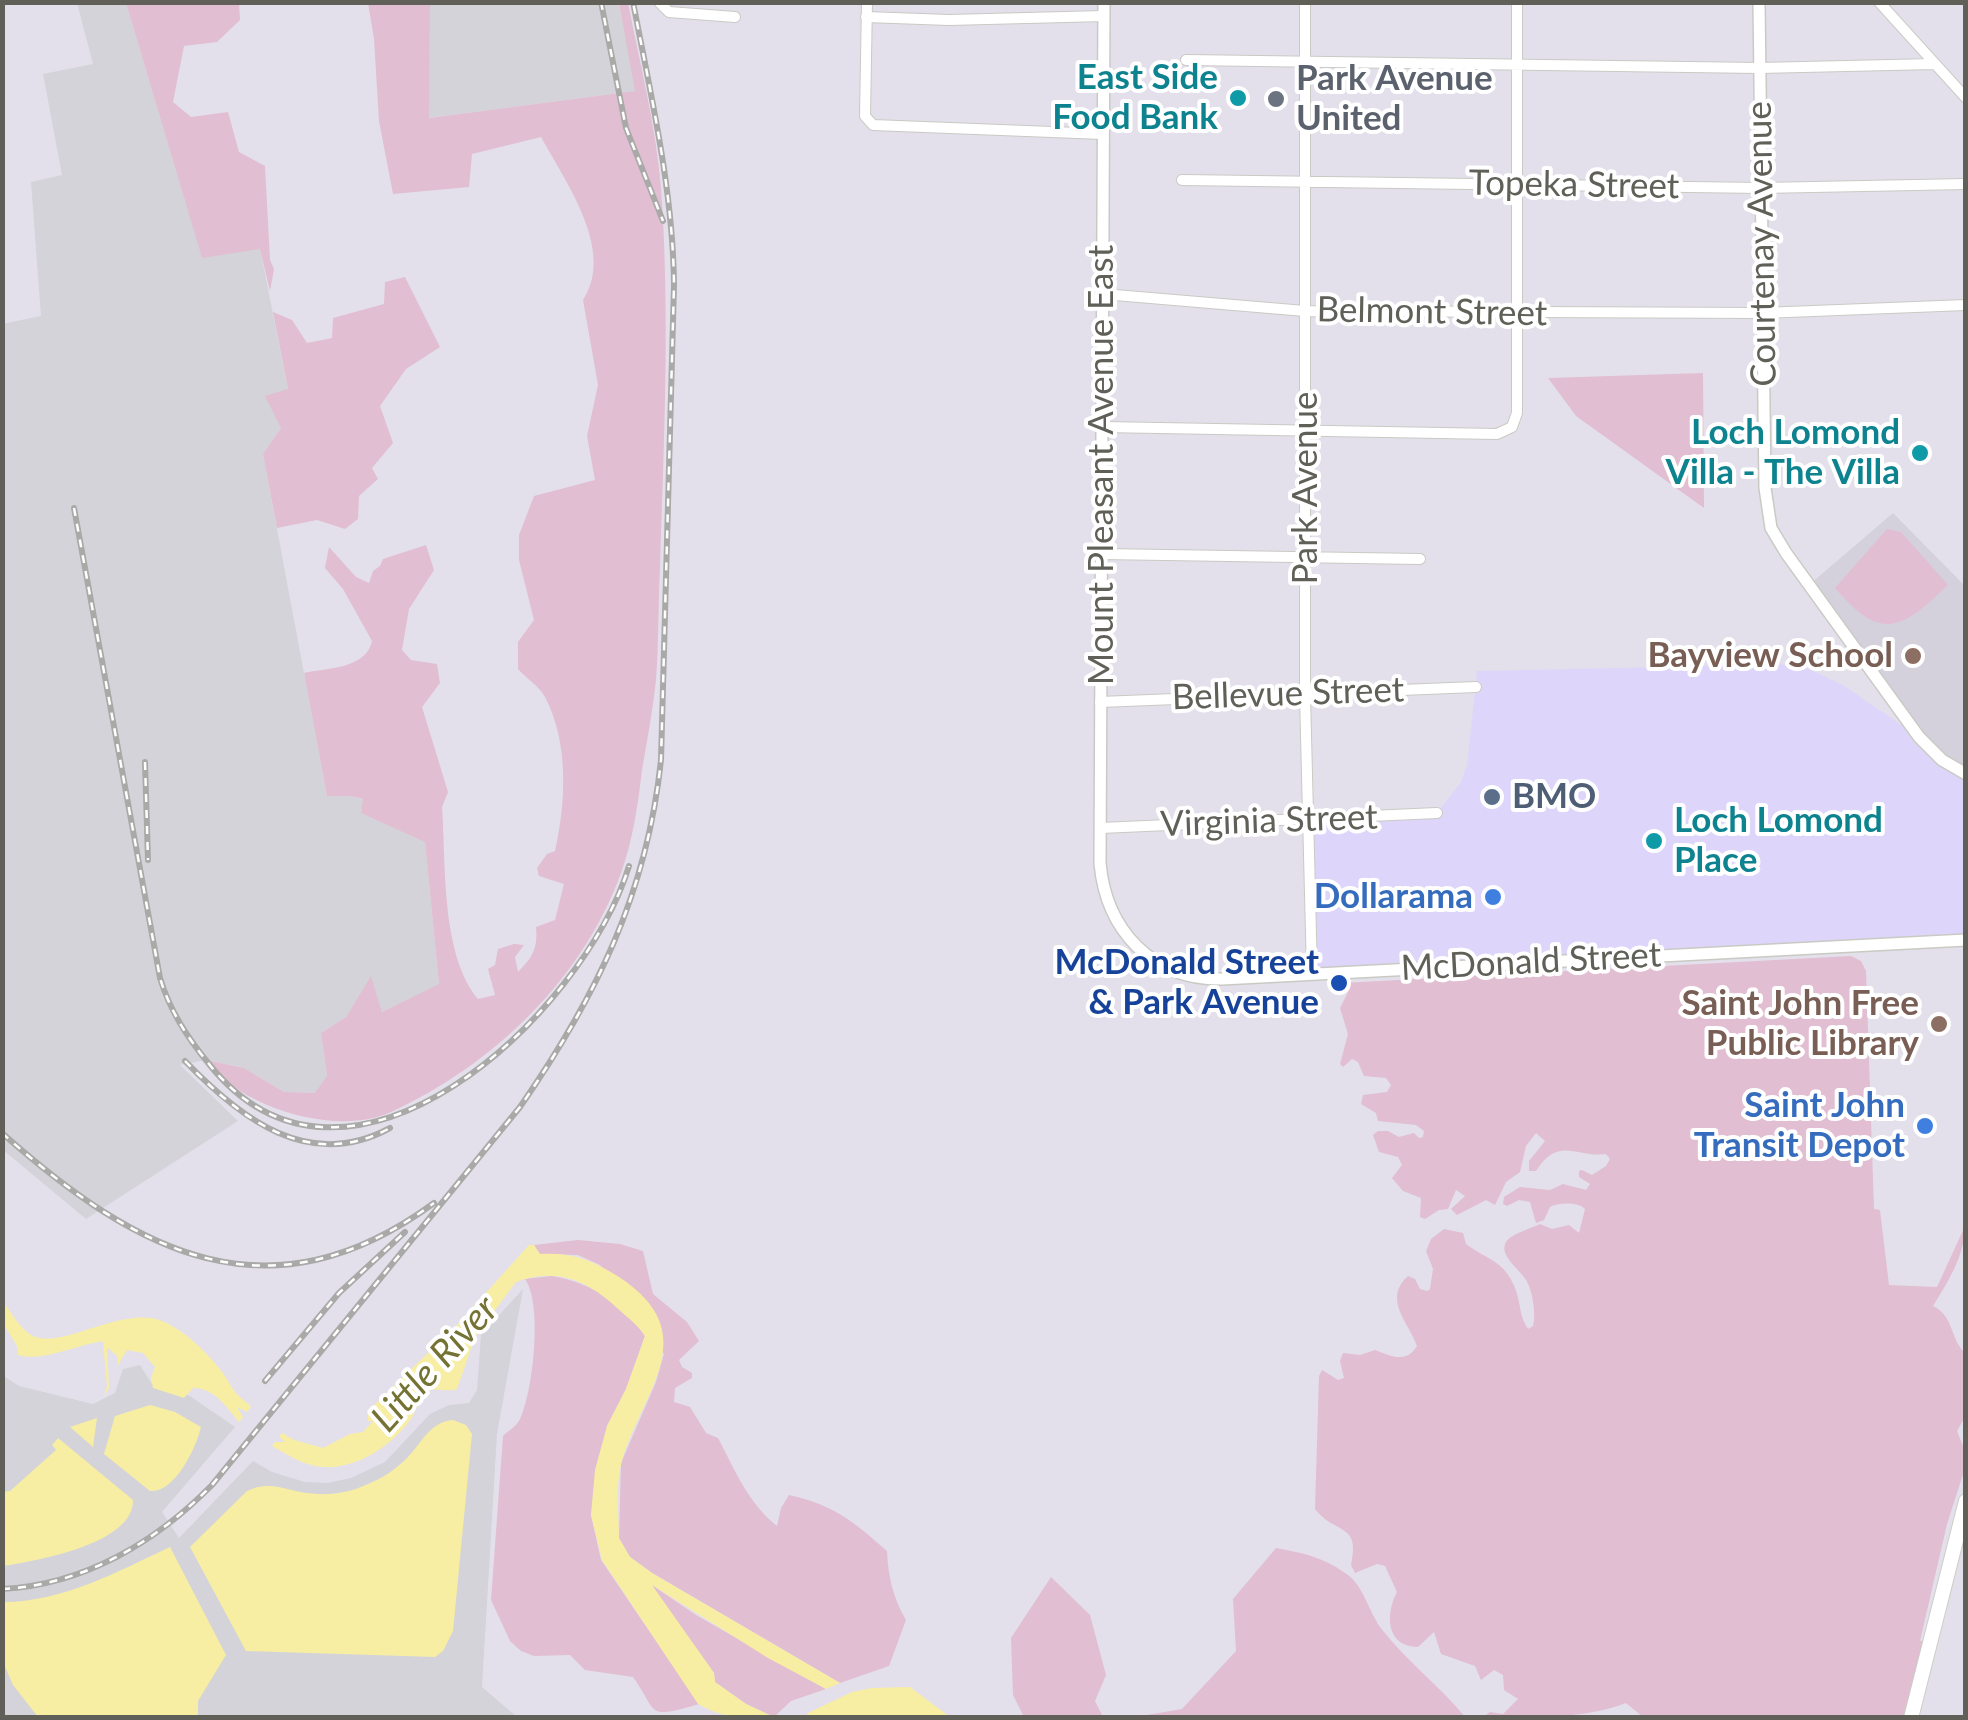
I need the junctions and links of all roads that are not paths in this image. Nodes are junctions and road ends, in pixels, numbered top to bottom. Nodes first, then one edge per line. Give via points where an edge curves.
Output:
1 (660, 2) edge
2 (867, 2) edge
3 (1305, 2) edge
4 (1517, 2) edge
5 (1758, 2) edge
6 (1878, 2) edge
7 (1104, 9) edge
8 (866, 16) junction
9 (736, 17) dead end
10 (1186, 60) dead end
11 (1304, 62) junction
12 (1934, 64) junction
13 (1517, 65) junction
14 (1760, 68) junction
15 (1966, 98) edge
16 (1104, 134) junction
17 (1182, 180) dead end
18 (1304, 182) junction
19 (1966, 184) edge
20 (1516, 185) junction
21 (1762, 188) junction
22 (1103, 294) junction
23 (1966, 305) edge
24 (1305, 311) junction
25 (1762, 313) junction
26 (1515, 314) junction
27 (1102, 428) junction
28 (1306, 430) junction
29 (1102, 554) junction
30 (1306, 557) junction
31 (1420, 559) dead end
32 (1476, 687) dead end
33 (1306, 695) junction
34 (1100, 702) junction
35 (1966, 774) edge
36 (1436, 814) dead end
37 (1307, 819) junction
38 (1101, 828) junction
39 (1117, 923) joint
40 (1966, 940) edge
41 (1312, 974) junction
42 (1965, 1502) edge
43 (1912, 1718) edge

1 - 9 street via 669,12
2 - 8 street
3 - 11 street, Park Avenue
4 - 13 street
5 - 14 street, Courtenay Avenue
6 - 12 street
7 - 8 street via 949,20
7 - 16 street, Mount Pleasant Avenue East
8 - 16 street via 869,123
10 - 11 street
11 - 13 street
11 - 18 street, Park Avenue
12 - 14 street
12 - 15 street
13 - 14 street
13 - 20 street
14 - 21 street, Courtenay Avenue
16 - 22 street, Mount Pleasant Avenue East
17 - 18 street, Topeka Street
18 - 20 street, Topeka Street
18 - 24 street, Park Avenue
19 - 21 street, Topeka Street
20 - 21 street, Topeka Street
20 - 26 street
21 - 25 street, Courtenay Avenue
22 - 24 street, Belmont Street
22 - 27 street, Mount Pleasant Avenue East
23 - 25 street, Belmont Street
24 - 26 street, Belmont Street
24 - 28 street, Park Avenue
25 - 26 street, Belmont Street
25 - 35 street, Courtenay Avenue via 1771,528 1920,737
26 - 28 street via 1512,427 1497,434
27 - 28 street
27 - 29 street, Mount Pleasant Avenue East
28 - 30 street, Park Avenue
29 - 30 street
29 - 34 street, Mount Pleasant Avenue East
30 - 31 street
30 - 33 street, Park Avenue
32 - 33 street, Bellevue Street
33 - 34 street, Bellevue Street
33 - 37 street, Park Avenue
34 - 38 street, Mount Pleasant Avenue East
36 - 37 street, Virginia Street
37 - 38 street, Virginia Street
37 - 41 street, Park Avenue
38 - 39 street, Mount Pleasant Avenue East via 1100,871
39 - 41 street, McDonald Street via 1150,958 1193,976
40 - 41 street, McDonald Street
42 - 43 main road

